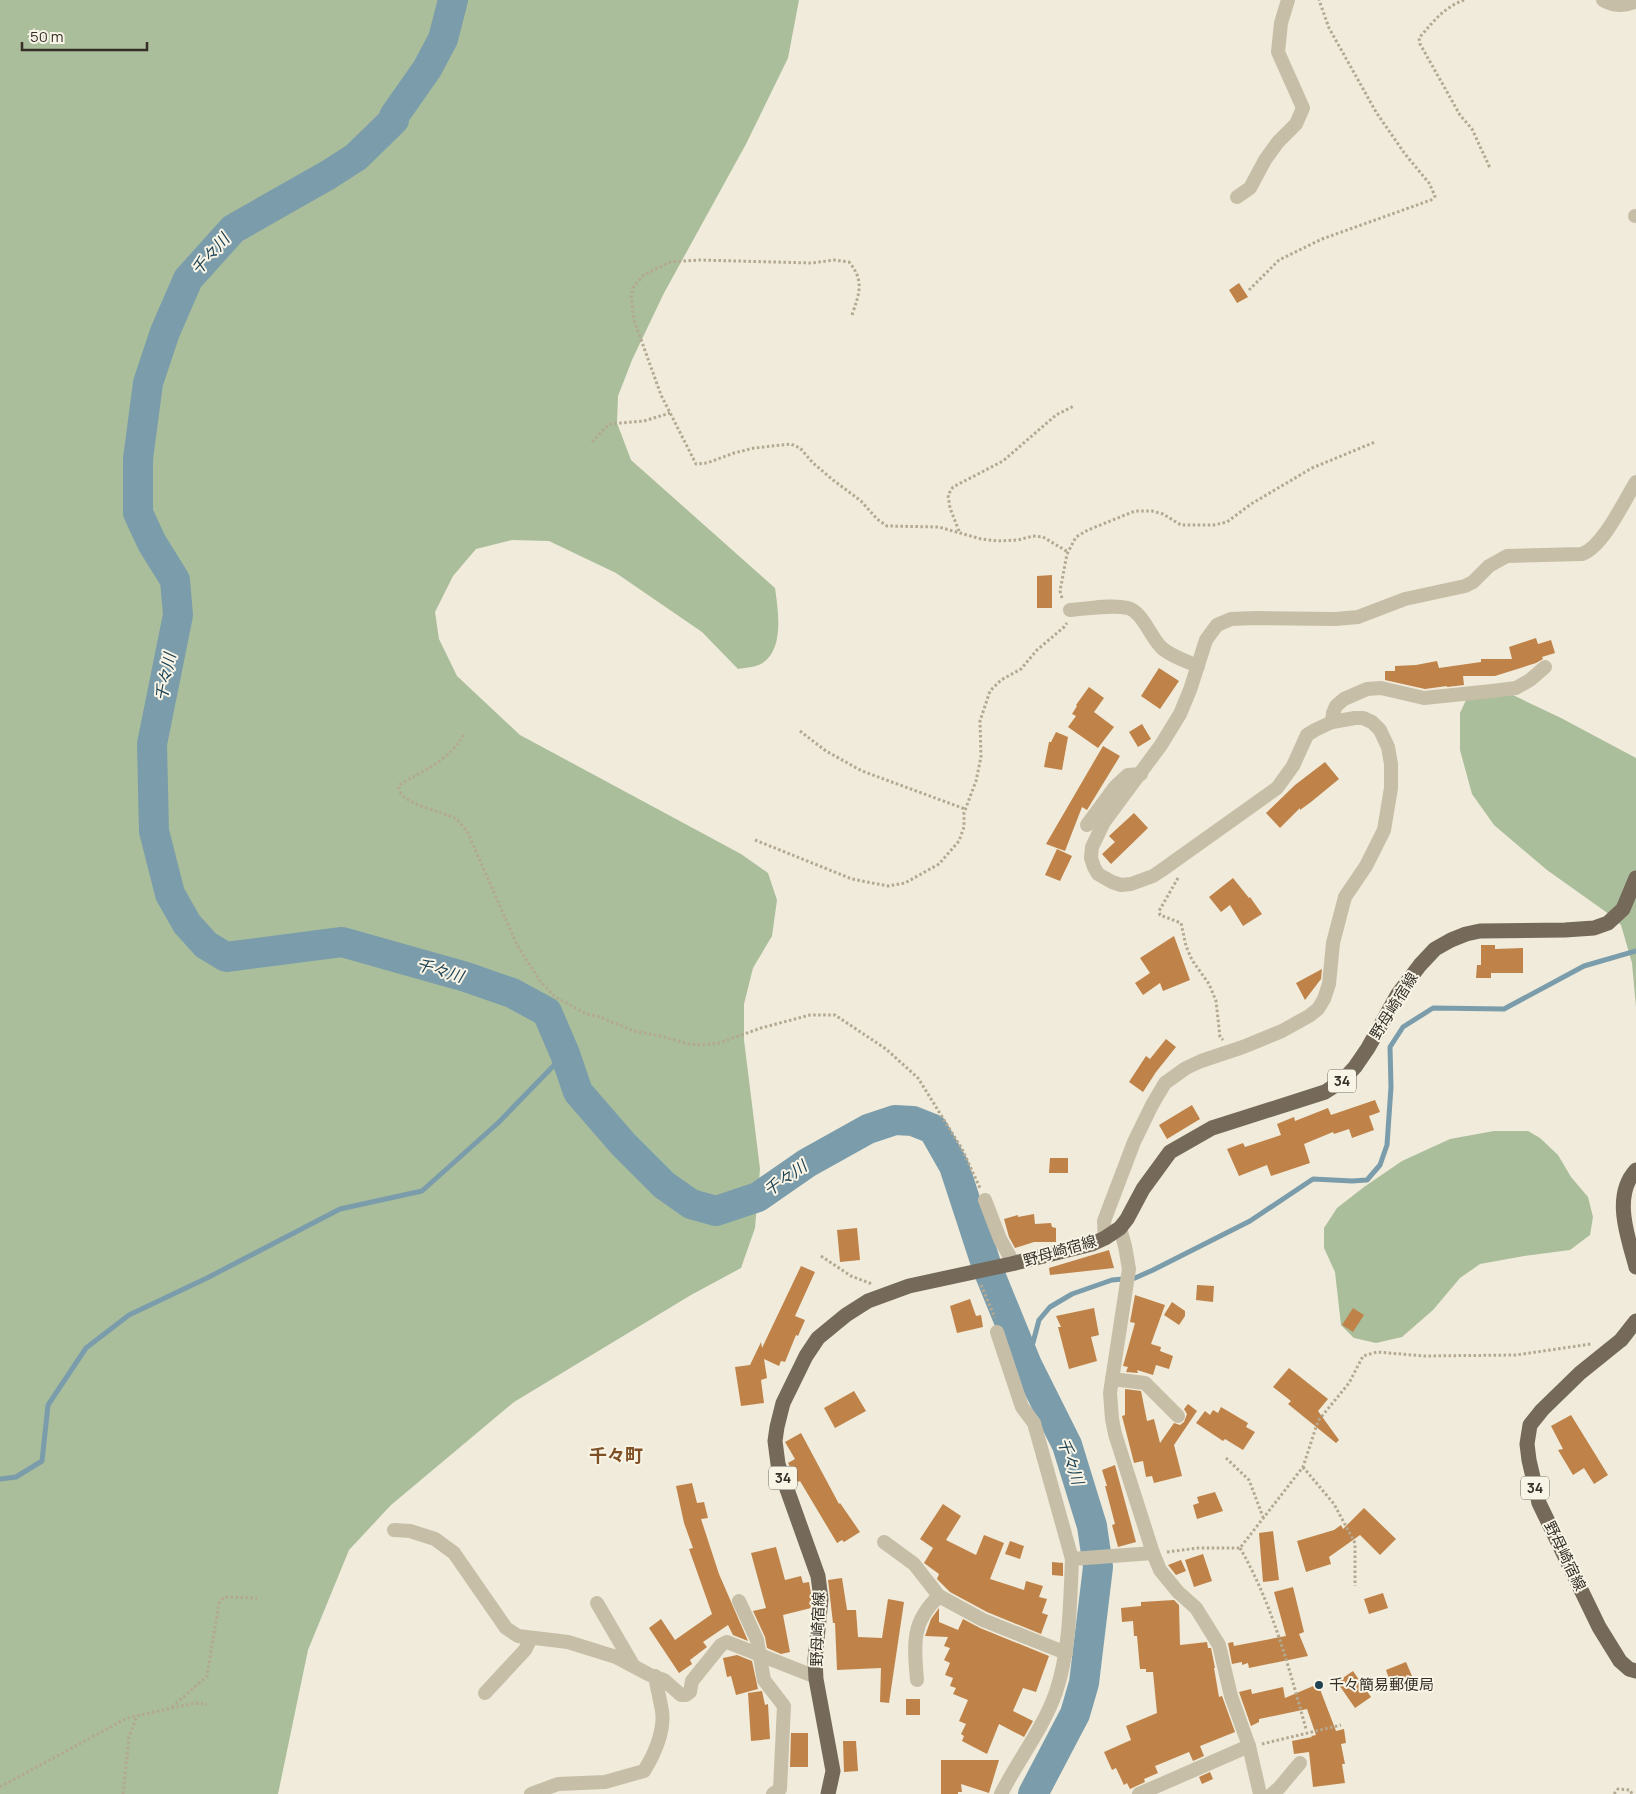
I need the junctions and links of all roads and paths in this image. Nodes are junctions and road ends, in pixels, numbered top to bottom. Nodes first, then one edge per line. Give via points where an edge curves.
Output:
1 (1288, 0) edge
2 (1319, 0) edge
3 (1464, 0) edge
4 (1603, 0) edge
5 (1636, 1) edge
6 (1490, 168) dead end
7 (1237, 197) dead end
8 (1249, 290) dead end
9 (852, 315) dead end
10 (1074, 406) dead end
11 (670, 413) junction
12 (592, 442) dead end
13 (1375, 442) dead end
14 (1636, 482) edge
15 (959, 532) junction
16 (1068, 552) junction
17 (1070, 610) junction
18 (1198, 666) junction
19 (1544, 668) dead end
20 (1332, 722) junction
21 (800, 731) dead end
22 (464, 735) dead end
23 (1140, 774) junction
24 (965, 809) junction
25 (1087, 824) dead end
26 (756, 840) dead end
27 (1185, 854) junction
28 (1636, 878) edge
29 (1234, 1050) junction
30 (1636, 1170) edge
31 (985, 1200) joint
32 (1120, 1228) junction
33 (1104, 1238) junction
34 (821, 1256) dead end
35 (1013, 1264) junction
36 (1636, 1268) edge
37 (975, 1273) junction
38 (887, 1294) junction
39 (1636, 1321) edge
40 (997, 1332) joint
41 (1592, 1344) dead end
42 (1112, 1379) junction
43 (1178, 1416) dead end
44 (1226, 1458) dead end
45 (1303, 1467) junction
46 (1263, 1518) junction
47 (394, 1530) dead end
48 (884, 1542) dead end
49 (1240, 1548) junction
50 (1153, 1554) junction
51 (1077, 1559) junction
52 (1355, 1586) dead end
53 (939, 1596) junction
54 (257, 1598) dead end
55 (739, 1600) dead end
56 (597, 1603) dead end
57 (531, 1638) junction
58 (1066, 1654) junction
59 (759, 1656) junction
60 (633, 1666) junction
61 (1636, 1671) edge
62 (655, 1676) junction
63 (816, 1677) junction
64 (917, 1680) dead end
65 (485, 1693) dead end
66 (207, 1704) dead end
67 (171, 1708) junction
68 (137, 1716) junction
69 (1341, 1725) dead end
70 (1306, 1730) dead end
71 (1249, 1746) junction
72 (1300, 1764) dead end
73 (0, 1787) edge
74 (123, 1794) edge
75 (531, 1794) edge
76 (773, 1794) edge
77 (828, 1794) edge
78 (1001, 1794) edge
79 (1139, 1794) edge
80 (1260, 1794) edge
81 (1272, 1794) edge
82 (1614, 1794) edge
83 (1632, 1794) edge

1 - 7 street via 1278,52 1303,108 1296,124 1265,160 1250,188
2 - 8 path via 1328,28 1376,112 1429,183 1434,196 1431,200 1322,239 1279,260
3 - 6 path via 1452,4 1419,38 1460,115 1472,129
4 - 5 street via 1622,6
9 - 11 path via 860,283 849,262 670,262 644,275 634,286 631,296 634,320
10 - 15 path via 1056,415 1003,461 953,486 948,495
11 - 12 path via 609,424
11 - 15 path via 696,464 754,448 791,444 800,448 887,526 939,527
13 - 16 path via 1312,468 1226,522 1214,526 1181,525 1163,514 1135,511 1076,537
14 - 18 street via 1603,536 1588,552 1507,556 1465,586 1405,599 1358,617 1230,619 1212,630
15 - 16 path via 998,541 1043,537
16 - 17 path via 1060,591
17 - 18 street via 1130,608 1162,648 1174,657
17 - 24 path via 1064,627 1021,669 1001,680 990,692 980,721 981,757 976,781
18 - 23 street via 1180,714
19 - 20 street via 1516,688 1492,692 1424,698 1381,688 1367,689 1336,706
20 - 27 street via 1307,735 1293,766 1277,788
20 - 29 street via 1363,718 1372,722 1385,737 1391,772 1384,830 1366,866 1344,898 1333,943 1329,984 1318,1009 1282,1031
21 - 24 path via 826,751 862,771
22 - 31 path via 439,763 399,785 398,792 413,803 457,820 467,831 517,944 555,998 634,1031 701,1045 719,1043 810,1015 835,1015 886,1049 918,1078 962,1149
23 - 25 street via 1128,775 1115,787
23 - 27 street via 1104,822 1092,847 1094,867 1098,874 1112,882 1131,884 1153,876
24 - 26 path via 959,841 939,864 905,883 888,886 852,879
27 - 29 path via 1185,866 1159,911 1160,915 1181,923 1192,960 1209,984 1216,1001 1220,1037
28 - 32 main road, 野母崎宿線 / 34 via 1623,909 1608,923 1594,928 1480,931 1451,940 1436,949 1398,994 1368,1048 1342,1081 1325,1092 1212,1128 1170,1152
29 - 33 street via 1186,1068 1172,1077 1160,1091 1134,1142 1104,1221
30 - 36 main road via 1625,1188 1623,1200
31 - 35 street
32 - 33 main road, 野母崎宿線 / 34
32 - 42 street via 1129,1269
33 - 35 main road, 野母崎宿線 / 34
34 - 38 path
35 - 37 main road, 野母崎宿線 / 34
37 - 38 main road, 野母崎宿線 / 34
37 - 40 path via 998,1325
38 - 63 main road, 野母崎宿線 / 34 via 846,1315 818,1338 794,1379 777,1427 778,1464 818,1576 821,1599
39 - 61 main road, 野母崎宿線 / 34 via 1621,1340 1542,1410 1530,1425 1527,1444 1539,1503 1599,1627 1620,1661
40 - 51 street via 1022,1407 1034,1423
41 - 45 path via 1516,1355 1424,1356 1377,1352 1363,1356 1349,1383 1318,1421
42 - 43 street via 1146,1383
42 - 50 street via 1110,1393 1115,1434
44 - 46 path via 1249,1480
45 - 46 path
45 - 52 path via 1334,1504 1355,1544
46 - 49 path
47 - 57 street via 435,1539 454,1553 506,1628 518,1636
48 - 53 street via 914,1564
49 - 50 path via 1198,1548
49 - 70 path via 1285,1653
50 - 51 street
50 - 71 street via 1160,1570 1196,1608 1219,1644 1231,1696
51 - 58 street
53 - 58 street via 984,1620
53 - 64 street via 927,1607 918,1625 915,1647
54 - 67 path via 224,1597 219,1603 207,1676
55 - 59 street via 757,1640
56 - 60 street
57 - 60 street via 568,1642 616,1656
57 - 65 street via 525,1650
58 - 78 street via 1055,1693 1035,1736
59 - 62 street via 727,1642 721,1644 692,1681 686,1696
59 - 63 street
59 - 76 street via 764,1680 784,1706 780,1789
60 - 62 street
62 - 75 street via 662,1725 652,1758 644,1771 605,1782 558,1784
63 - 77 main road, 野母崎宿線 / 34 via 833,1771
66 - 67 path
67 - 68 path
68 - 73 path
68 - 74 path via 129,1737
69 - 71 path
71 - 79 street
71 - 80 street
72 - 81 street
82 - 83 path via 1618,1789 1630,1790

